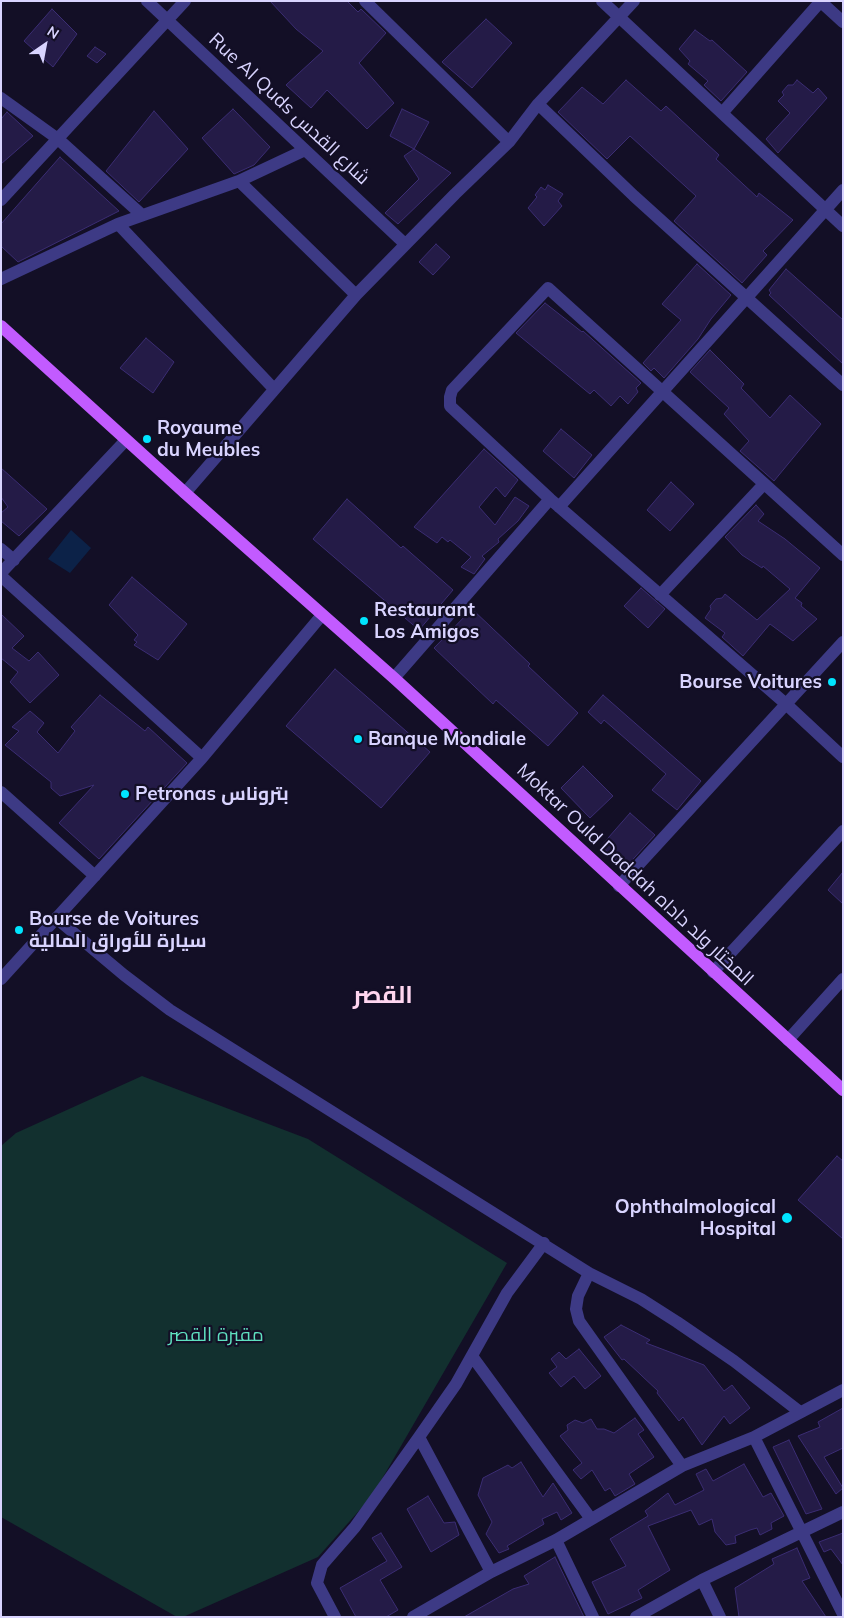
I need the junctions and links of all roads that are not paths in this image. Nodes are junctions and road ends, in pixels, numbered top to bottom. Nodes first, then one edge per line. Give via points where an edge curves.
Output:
1 (147, 1) edge
2 (185, 1) edge
3 (365, 1) edge
4 (602, 1) edge
5 (634, 1) edge
6 (820, 1) edge
7 (619, 17) junction
8 (168, 20) junction
9 (843, 22) edge
10 (1, 98) edge
11 (538, 104) junction
12 (723, 112) junction
13 (58, 139) junction
14 (509, 142) junction
15 (305, 150) junction
16 (239, 181) junction
17 (843, 190) edge
18 (1, 200) edge
19 (825, 210) junction
20 (142, 215) junction
21 (118, 224) junction
22 (843, 226) edge
23 (405, 244) junction
24 (1, 279) edge
25 (356, 295) junction
26 (746, 298) junction
27 (1, 326) edge
28 (843, 385) edge
29 (274, 389) junction
30 (661, 391) junction
31 (126, 440) junction
32 (764, 484) junction
33 (185, 493) junction
34 (554, 503) junction
35 (1, 549) edge
36 (843, 555) edge
37 (14, 560) junction
38 (1, 574) edge
39 (660, 595) junction
40 (322, 615) junction
41 (843, 642) edge
42 (394, 678) junction
43 (786, 704) junction
44 (843, 757) edge
45 (202, 758) junction
46 (1, 792) edge
47 (843, 831) edge
48 (95, 876) junction
49 (619, 886) junction
50 (56, 918) junction
51 (713, 972) junction
52 (1, 979) edge
53 (843, 979) edge
54 (788, 1040) junction
55 (843, 1090) edge
56 (544, 1243) junction
57 (589, 1273) junction
58 (472, 1356) junction
59 (843, 1390) edge
60 (800, 1412) junction
61 (419, 1437) junction
62 (754, 1437) junction
63 (682, 1466) junction
64 (843, 1512) edge
65 (591, 1520) junction
66 (802, 1532) junction
67 (556, 1540) junction
68 (491, 1572) junction
69 (702, 1580) junction
70 (843, 1614) edge
71 (335, 1617) edge
72 (412, 1617) edge
73 (593, 1617) edge
74 (636, 1617) edge
75 (720, 1617) edge

1 - 8 street, Rue Al Quds شارع القدس
2 - 8 street
3 - 14 street
4 - 7 street
5 - 7 street
6 - 9 street
6 - 12 street
7 - 11 street
7 - 12 street
8 - 13 street
8 - 15 street, Rue Al Quds شارع القدس
10 - 13 street
11 - 14 street
11 - 26 street
12 - 19 street
13 - 18 street
13 - 20 street
14 - 23 street
15 - 16 street
15 - 23 street, Rue Al Quds شارع القدس
16 - 20 street
16 - 25 street
17 - 19 street
19 - 22 street
19 - 26 street
20 - 21 street
21 - 24 street
21 - 29 street
23 - 25 street
25 - 29 street
26 - 28 street
26 - 30 street
27 - 31 main road, Moktar Ould Daddah المختار ولد داداه
29 - 33 street
30 - 32 street
30 - 34 street
30 - 34 street via 548,288 452,390 450,406
31 - 33 main road, Moktar Ould Daddah المختار ولد داداه
31 - 37 street
32 - 36 street
32 - 39 street
33 - 40 main road, Moktar Ould Daddah المختار ولد داداه
34 - 39 street
34 - 42 street
35 - 37 street
37 - 38 street
38 - 45 street
39 - 43 street
40 - 42 main road, Moktar Ould Daddah المختار ولد داداه
40 - 45 street
41 - 43 street
42 - 49 main road, Moktar Ould Daddah المختار ولد داداه
43 - 44 street
43 - 49 street
45 - 48 street
46 - 48 street
47 - 51 street
48 - 50 street
49 - 51 main road, Moktar Ould Daddah المختار ولد داداه
50 - 52 street
50 - 56 street via 170,1010
51 - 54 main road, Moktar Ould Daddah المختار ولد داداه
53 - 54 street
54 - 55 main road, Moktar Ould Daddah المختار ولد داداه
56 - 57 street
56 - 58 street via 507,1293
57 - 60 street via 641,1299 677,1322
57 - 63 street via 578,1296 576,1309 579,1321
58 - 61 street
58 - 65 street
59 - 60 street
60 - 62 street
61 - 68 street
61 - 71 street via 360,1520 319,1570 317,1583
62 - 63 street
62 - 66 street
63 - 65 street
64 - 66 street
65 - 67 street
66 - 69 street
66 - 70 street
67 - 68 street
67 - 73 street
68 - 72 street
69 - 74 street
69 - 75 street

